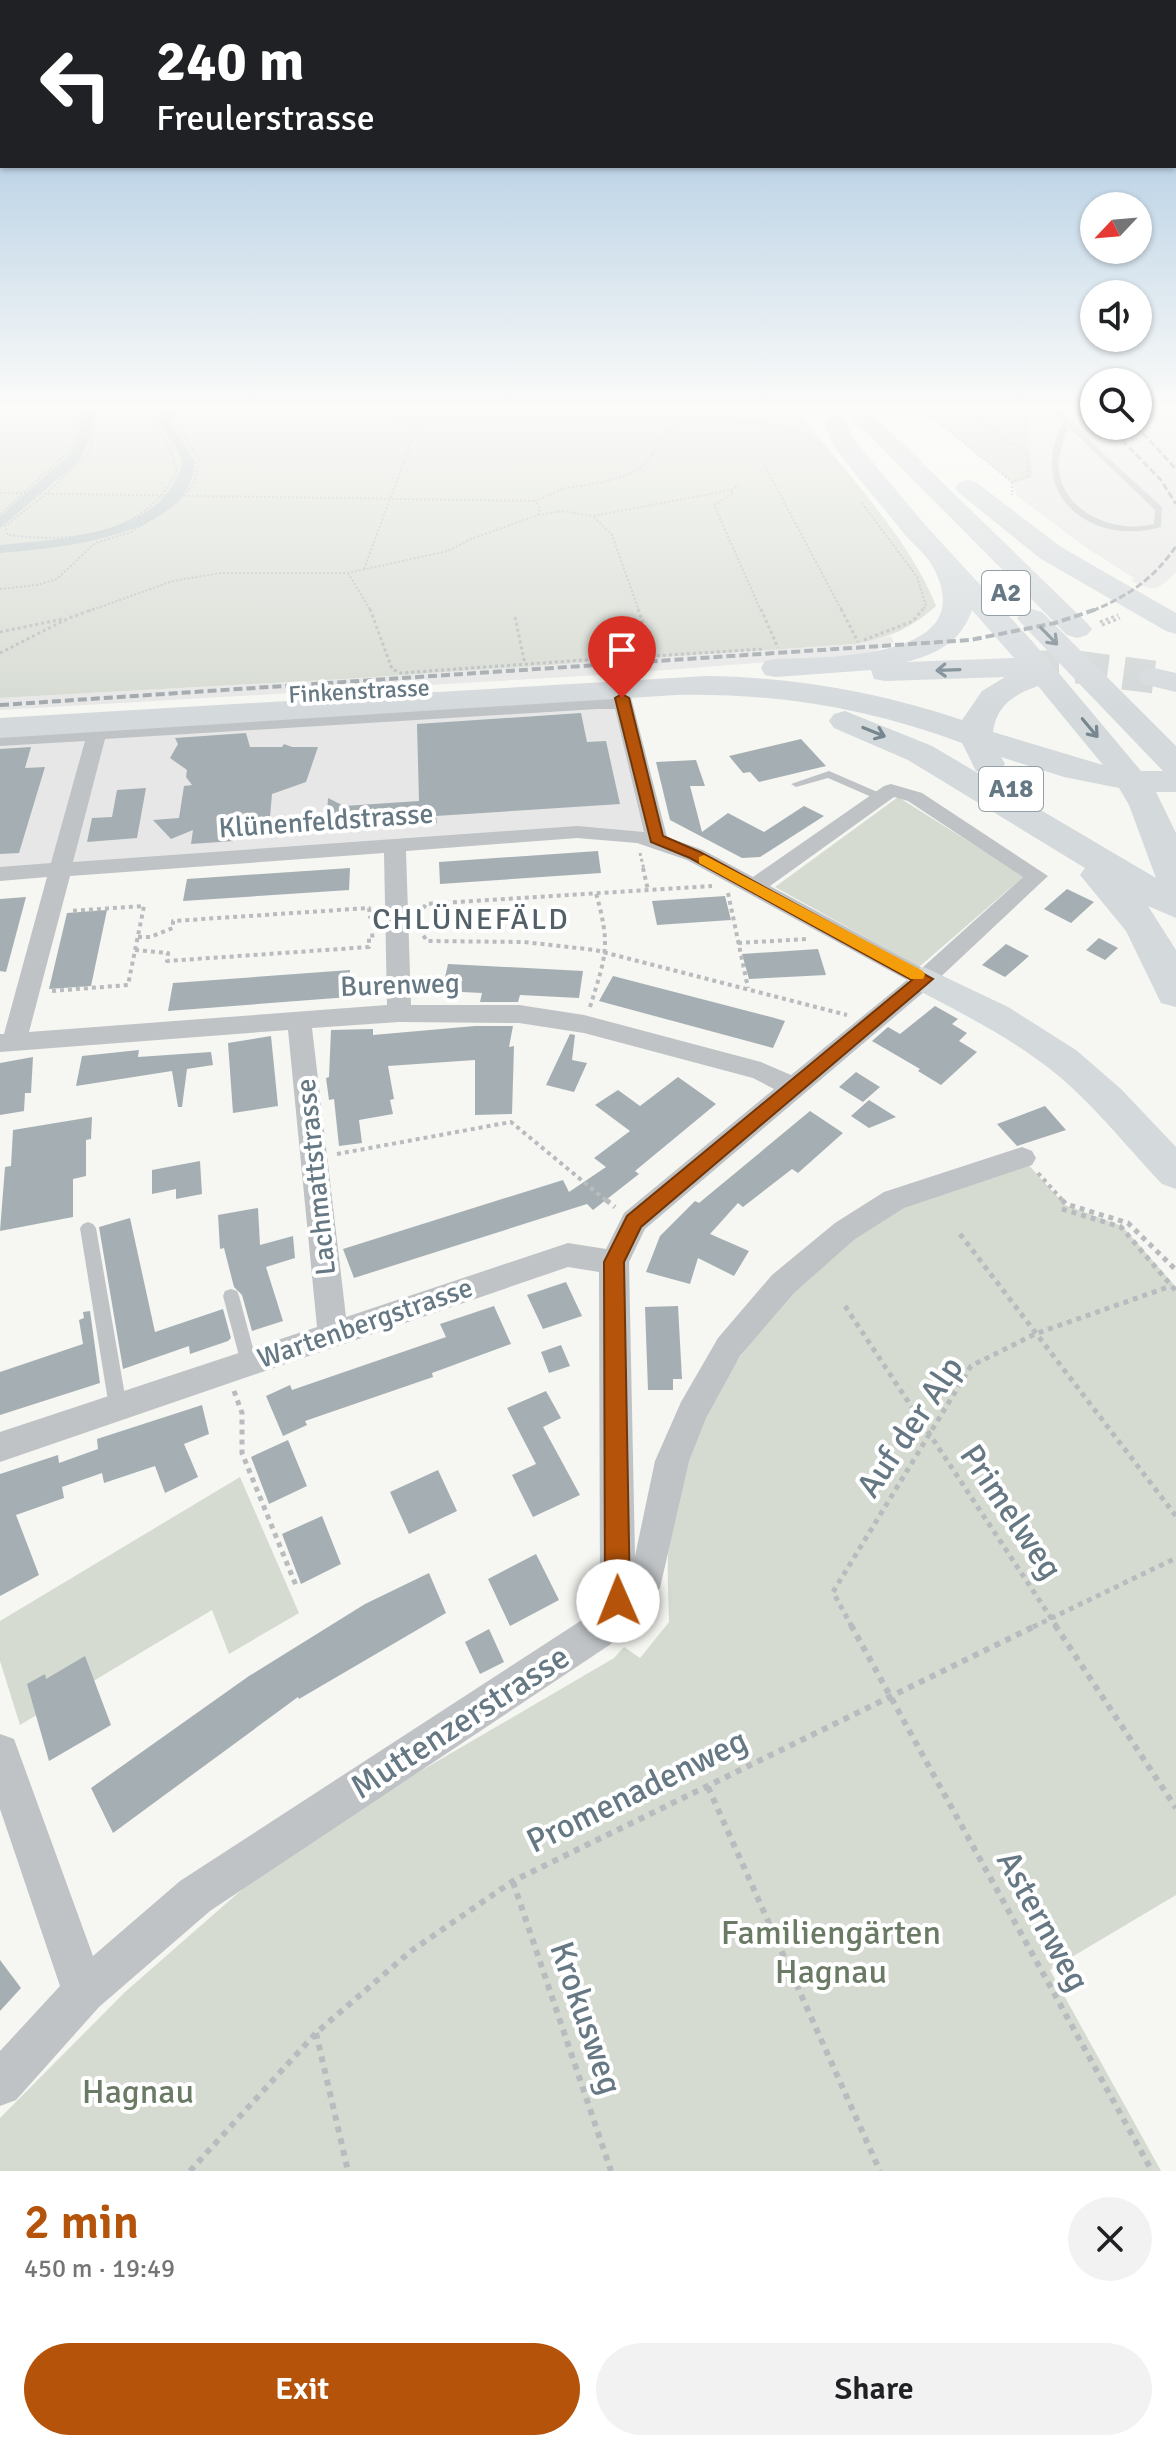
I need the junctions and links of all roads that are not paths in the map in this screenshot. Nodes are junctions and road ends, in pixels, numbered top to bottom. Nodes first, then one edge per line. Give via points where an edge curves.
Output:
1 (899, 509) edge
2 (926, 509) edge
3 (941, 509) edge
4 (982, 509) edge
5 (1079, 509) edge
6 (1159, 509) edge
7 (946, 565) junction
8 (1169, 636) edge
9 (614, 684) junction
10 (0, 716) edge
11 (1176, 726) edge
12 (0, 728) edge
13 (97, 732) junction
14 (0, 740) edge
15 (1176, 765) edge
16 (1176, 782) edge
17 (796, 784) dead end
18 (884, 793) junction
19 (1039, 825) junction
20 (646, 836) junction
21 (395, 846) junction
22 (59, 870) junction
23 (1154, 872) edge
24 (0, 874) edge
25 (754, 887) junction
26 (1176, 896) edge
27 (1176, 906) edge
28 (924, 979) junction
29 (1176, 993) edge
30 (399, 1013) junction
31 (299, 1020) junction
32 (1176, 1024) edge
33 (7, 1042) edge
34 (792, 1087) junction
35 (1029, 1164) road end
36 (1176, 1173) edge
37 (88, 1228) dead end
38 (614, 1262) junction
39 (231, 1296) dead end
40 (333, 1334) junction
41 (237, 1366) junction
42 (118, 1407) junction
43 (0, 1447) edge
44 (618, 1601) junction
45 (0, 1753) edge
46 (84, 1992) junction
47 (0, 2084) edge

1 - 7 highway
2 -> 15 highway, A2
3 - 11 highway, A2
4 - 8 highway via 1038,564
5 - 6 lane via 1095,519 1144,531 1158,525
7 - 9 highway via 958,599 955,621 941,636 908,652 851,663
7 -> 23 highway via 1119,763 1147,805
9 - 10 highway
9 - 12 highway
9 - 13 street, Finkenstrasse via 597,703
9 - 16 highway via 768,687 847,698 931,720 1070,768 1120,779
9 -> 19 highway via 745,698 834,717 920,753
9 - 20 street
23 -> 9 highway, A18 via 1020,797 982,753 977,726 985,705 1031,672
13 - 14 street, Finkenstrasse
13 - 22 street
17 - 18 lane via 829,774
18 - 25 street
18 - 28 street via 915,797 1037,876
19 - 23 highway
19 - 29 highway via 1114,889 1152,939
20 - 21 street, Klünenfeldstrasse via 577,832
20 - 25 street
21 - 22 street, Klünenfeldstrasse
21 - 30 street
22 - 24 street, Klünenfeldstrasse
22 - 33 street via 27,993
23 - 26 highway, A18
23 - 27 highway
23 - 32 highway
25 - 28 street
28 - 34 street
28 - 36 street via 1064,1060
30 - 31 street, Burenweg
30 - 34 street, Burenweg via 519,1014 584,1024 761,1071
31 - 33 street, Burenweg
31 - 40 street, Lachmattstrasse
34 - 38 street via 634,1221
35 - 44 street, Muttenzerstrasse via 894,1200 845,1231 783,1284 729,1347 692,1412 672,1461 648,1576
37 - 42 lane
38 - 40 street, Wartenbergstrasse via 568,1255
38 - 44 street
39 - 41 lane
40 - 41 street, Wartenbergstrasse
41 - 42 street, Wartenbergstrasse
42 - 43 street, Wartenbergstrasse
44 - 46 street, Muttenzerstrasse via 598,1631 195,1896
45 - 46 street
46 - 47 street, Muttenzerstrasse

